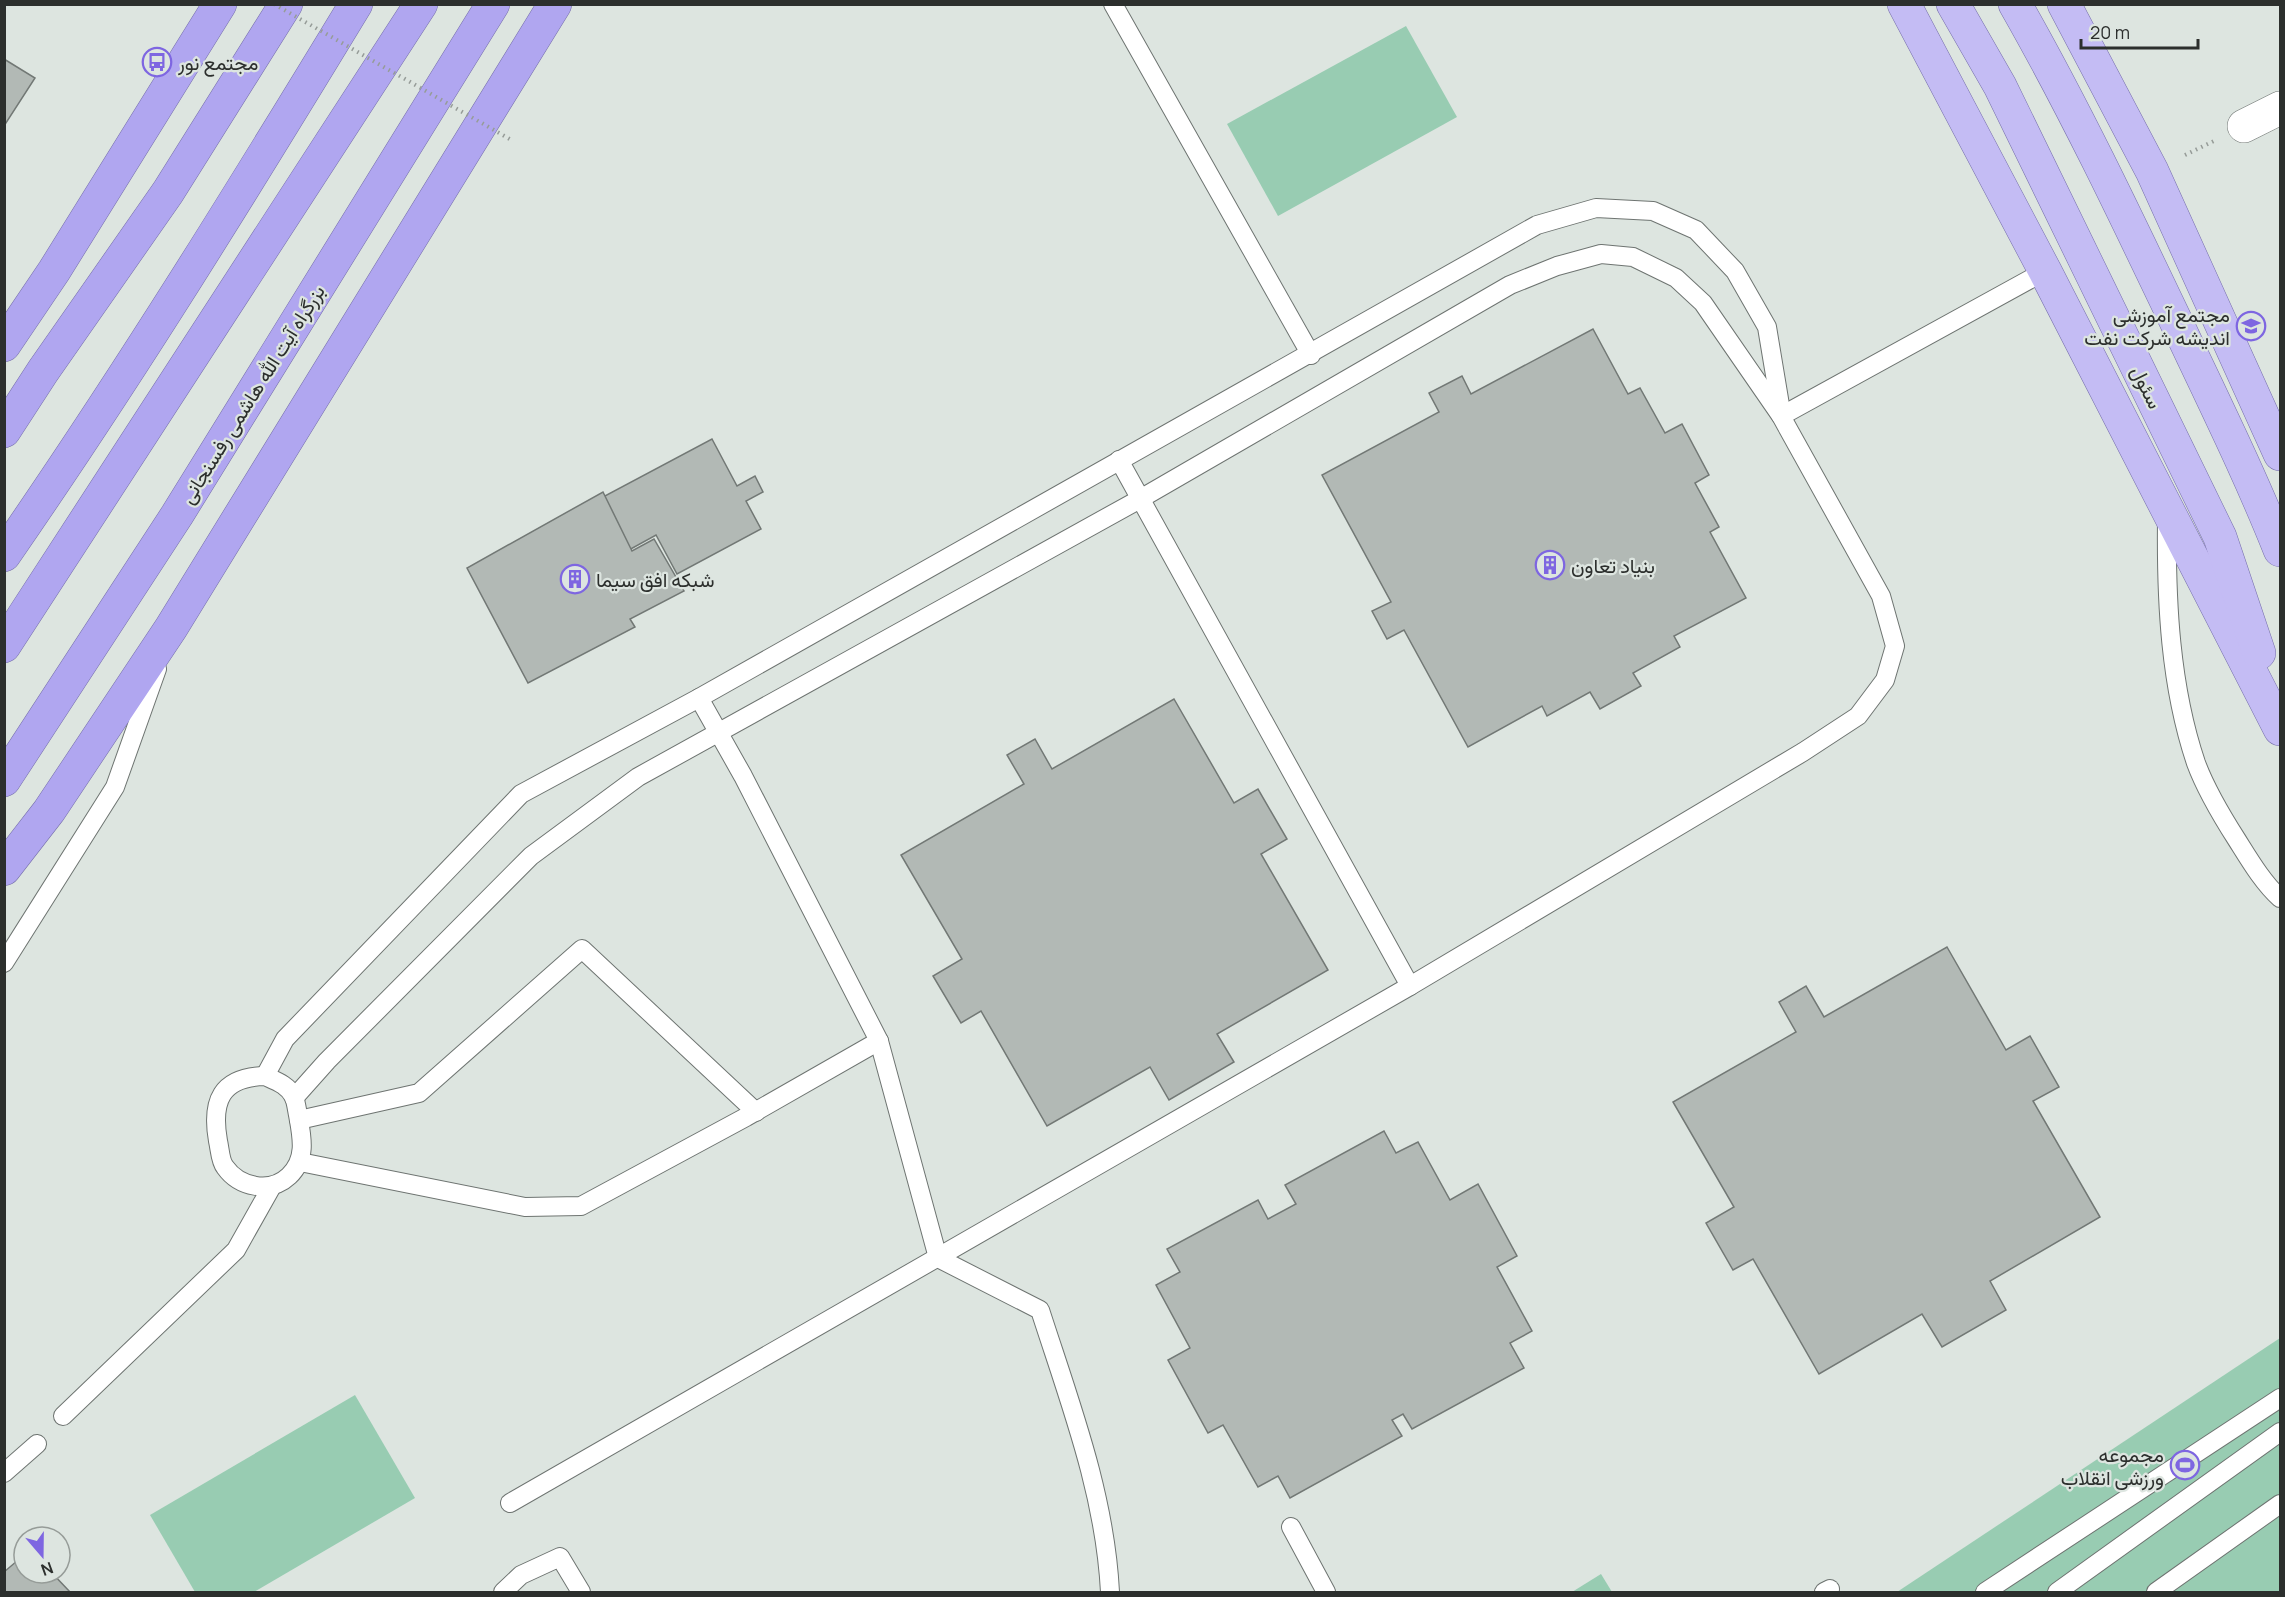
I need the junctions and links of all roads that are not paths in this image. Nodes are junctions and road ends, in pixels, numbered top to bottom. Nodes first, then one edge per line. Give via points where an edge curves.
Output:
1 (220, 4) edge
2 (286, 4) edge
3 (356, 4) edge
4 (421, 4) edge
5 (493, 4) edge
6 (555, 4) edge
7 (1113, 4) edge
8 (1904, 4) edge
9 (1953, 4) edge
10 (2015, 4) edge
11 (2064, 4) edge
12 (2280, 108) edge
13 (2244, 126) road end
14 (2045, 271) junction
15 (4, 345) edge
16 (1311, 355) junction
17 (1781, 416) junction
18 (4, 431) edge
19 (2280, 454) edge
20 (1119, 460) junction
21 (1140, 499) junction
22 (2167, 512) junction
23 (2280, 550) edge
24 (4, 555) edge
25 (171, 628) junction
26 (4, 646) edge
27 (699, 698) junction
28 (2280, 718) edge
29 (2280, 729) edge
30 (719, 732) junction
31 (4, 780) edge
32 (4, 869) edge
33 (2280, 898) edge
34 (4, 963) edge
35 (1410, 986) junction
36 (879, 1041) junction
37 (264, 1076) junction
38 (294, 1098) junction
39 (756, 1112) junction
40 (299, 1120) junction
41 (300, 1162) junction
42 (272, 1186) junction
43 (938, 1257) junction
44 (2280, 1398) edge
45 (63, 1416) dead end
46 (2280, 1432) edge
47 (37, 1444) dead end
48 (4, 1473) edge
49 (510, 1503) dead end
50 (2280, 1504) edge
51 (1291, 1527) dead end
52 (503, 1593) edge
53 (580, 1593) edge
54 (1110, 1593) edge
55 (1326, 1593) edge
56 (1985, 1593) edge
57 (2057, 1593) edge
58 (2156, 1593) edge

1 - 15 highway
2 - 18 highway via 168,192
3 - 24 highway via 152,332
4 - 26 highway
5 - 31 highway, بزرگراه آیت الله هاشمی رفسنجانی via 177,515
6 - 25 highway
7 - 16 lane
8 - 14 main road
9 - 28 main road, سئول via 2000,86 2220,537
10 - 23 main road via 2155,278
11 - 19 main road via 2152,171
12 - 13 street
14 - 17 lane
14 - 22 main road
16 - 17 lane via 1537,225 1596,208 1653,211 1696,230 1735,271 1767,327
16 - 20 lane
17 - 21 lane via 1703,303 1676,278 1633,257 1601,254 1510,285
17 - 35 lane via 1881,596 1895,646 1886,680 1858,716 1803,752
20 - 21 lane
20 - 27 lane
21 - 30 lane
21 - 35 lane
22 - 29 main road
22 - 33 lane via 2166,592 2175,669 2196,763 2216,807
25 - 32 highway via 50,811
25 - 34 lane via 116,788
27 - 30 lane
27 - 37 lane via 521,794 285,1039
30 - 36 lane
30 - 38 lane via 638,777 531,856
35 - 43 lane
36 - 39 lane
36 - 43 lane
37 - 38 lane via 282,1083
37 - 42 lane via 246,1077 228,1086 218,1101 214,1120 223,1165 236,1179 253,1187
38 - 40 lane
39 - 40 lane via 582,949 419,1093
39 - 41 lane via 582,1206 525,1207
40 - 41 lane via 303,1143
41 - 42 lane via 289,1177
42 - 45 lane via 236,1250
43 - 49 lane
43 - 54 lane via 1040,1310 1092,1470 1104,1529
44 - 56 lane
46 - 57 lane
47 - 48 lane
50 - 58 lane
51 - 55 lane
52 - 53 lane via 520,1575 560,1557

